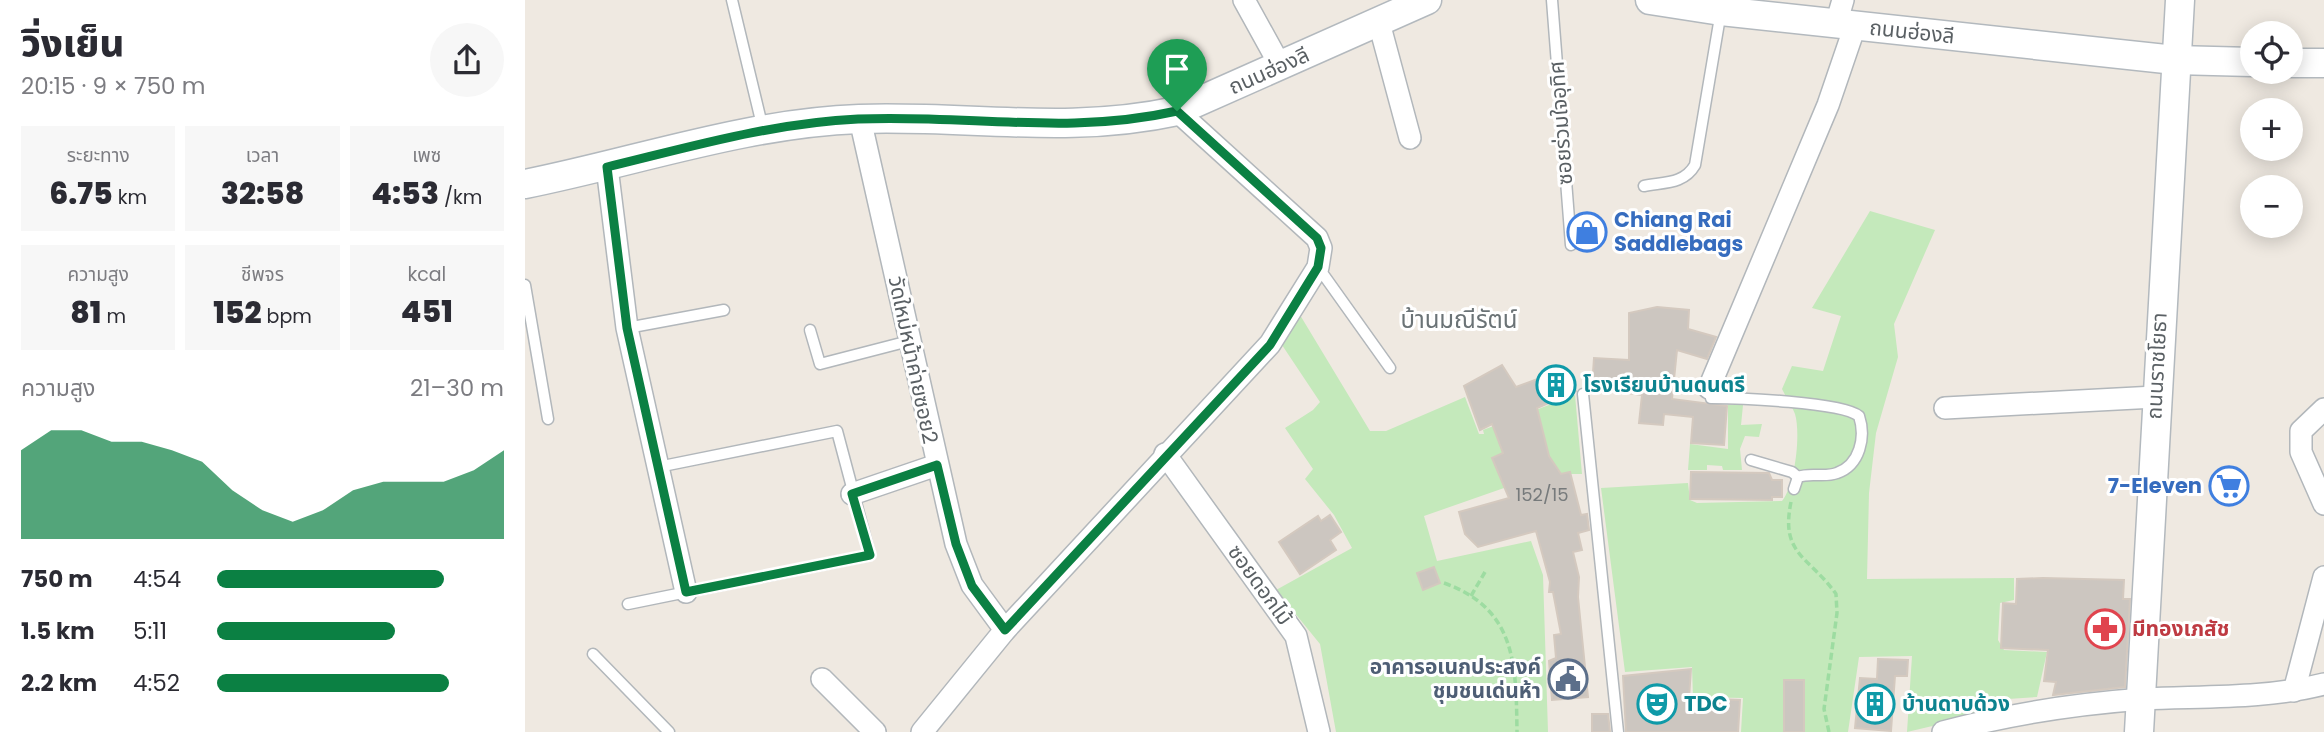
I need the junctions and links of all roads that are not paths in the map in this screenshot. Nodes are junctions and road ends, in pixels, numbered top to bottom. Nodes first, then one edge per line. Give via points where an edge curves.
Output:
1 (732, 0) edge
2 (1244, 0) edge
3 (1427, 0) edge
4 (1552, 0) edge
5 (1650, 0) edge
6 (2180, 0) edge
7 (1721, 11) junction
8 (1845, 16) edge
9 (1378, 19) junction
10 (2175, 60) junction
11 (2240, 62) edge
12 (2303, 63) edge
13 (2324, 63) edge
14 (1281, 67) junction
15 (1177, 111) junction
16 (860, 119) junction
17 (763, 129) junction
18 (1410, 138) dead end
19 (607, 167) junction
20 (525, 184) edge
21 (1644, 186) dead end
22 (1571, 245) dead end
23 (1318, 267) junction
24 (525, 285) edge
25 (724, 310) dead end
26 (627, 328) junction
27 (810, 330) dead end
28 (909, 341) junction
29 (1390, 368) dead end
30 (1709, 388) joint
31 (1583, 394) dead end
32 (2155, 397) junction
33 (1945, 408) dead end
34 (2324, 409) edge
35 (548, 419) dead end
36 (1165, 454) junction
37 (1751, 460) dead end
38 (937, 465) junction
39 (658, 467) junction
40 (1798, 477) junction
41 (1794, 489) road end
42 (852, 494) junction
43 (2324, 504) edge
44 (2324, 577) edge
45 (686, 592) junction
46 (628, 604) dead end
47 (1005, 630) junction
48 (593, 653) dead end
49 (822, 679) dead end
50 (2324, 684) edge
51 (2294, 691) junction
52 (2140, 699) junction
53 (2010, 723) edge
54 (669, 732) edge
55 (875, 732) edge
56 (922, 732) edge
57 (1318, 732) edge
58 (1618, 732) edge
59 (1943, 732) edge
60 (2139, 732) edge

1 - 17 lane
2 - 14 street
3 - 9 street, ถนนฮ่องลี
4 - 22 lane, ซอยร่วมใจอุทิศ
5 - 7 street, ถนนฮ่องลี
6 - 10 street, ถนนราชโยธา
7 - 8 street, ถนนฮ่องลี
7 - 21 lane via 1695,164 1689,176
8 - 10 street, ถนนฮ่องลี
8 - 30 street via 1828,105
9 - 14 street, ถนนฮ่องลี
9 - 18 street
10 - 11 street, ถนนฮ่องลี
10 - 32 street, ถนนราชโยธา
12 - 13 street
14 - 15 street, ถนนฮ่องลี
15 - 16 street, ถนนฮ่องลี via 1090,125
15 - 23 street via 1317,238 1321,248
16 - 17 street, ถนนฮ่องลี
16 - 28 street, วัดใหม่หน้าค่ายซอย2
17 - 19 street, ถนนฮ่องลี
19 - 20 street, ถนนฮ่องลี
19 - 26 street
23 - 29 lane
23 - 36 street via 1270,345
24 - 35 lane
25 - 26 lane
26 - 39 street
27 - 28 lane via 820,363
28 - 38 street, วัดใหม่หน้าค่ายซอย2
30 - 40 lane via 1711,398 1806,404 1852,410 1860,416 1863,440 1849,465 1838,473
31 - 58 lane
32 - 33 street
32 - 52 street, ถนนราชโยธา
34 - 43 street via 2301,431 2301,452
36 - 47 street
36 - 57 street, ซอยดอกไม้ via 1296,636
37 - 40 lane
38 - 42 street
38 - 47 street, วัดใหม่หน้าค่ายซอย2 via 956,544 972,586
39 - 42 lane via 837,431
39 - 45 street
40 - 41 lane
42 - 45 lane via 870,555
44 - 51 street
45 - 46 lane
47 - 56 street
48 - 54 lane
49 - 55 street
50 - 51 street
51 - 52 street
52 - 53 street
52 - 60 street, ถนนราชโยธา
53 - 59 street

